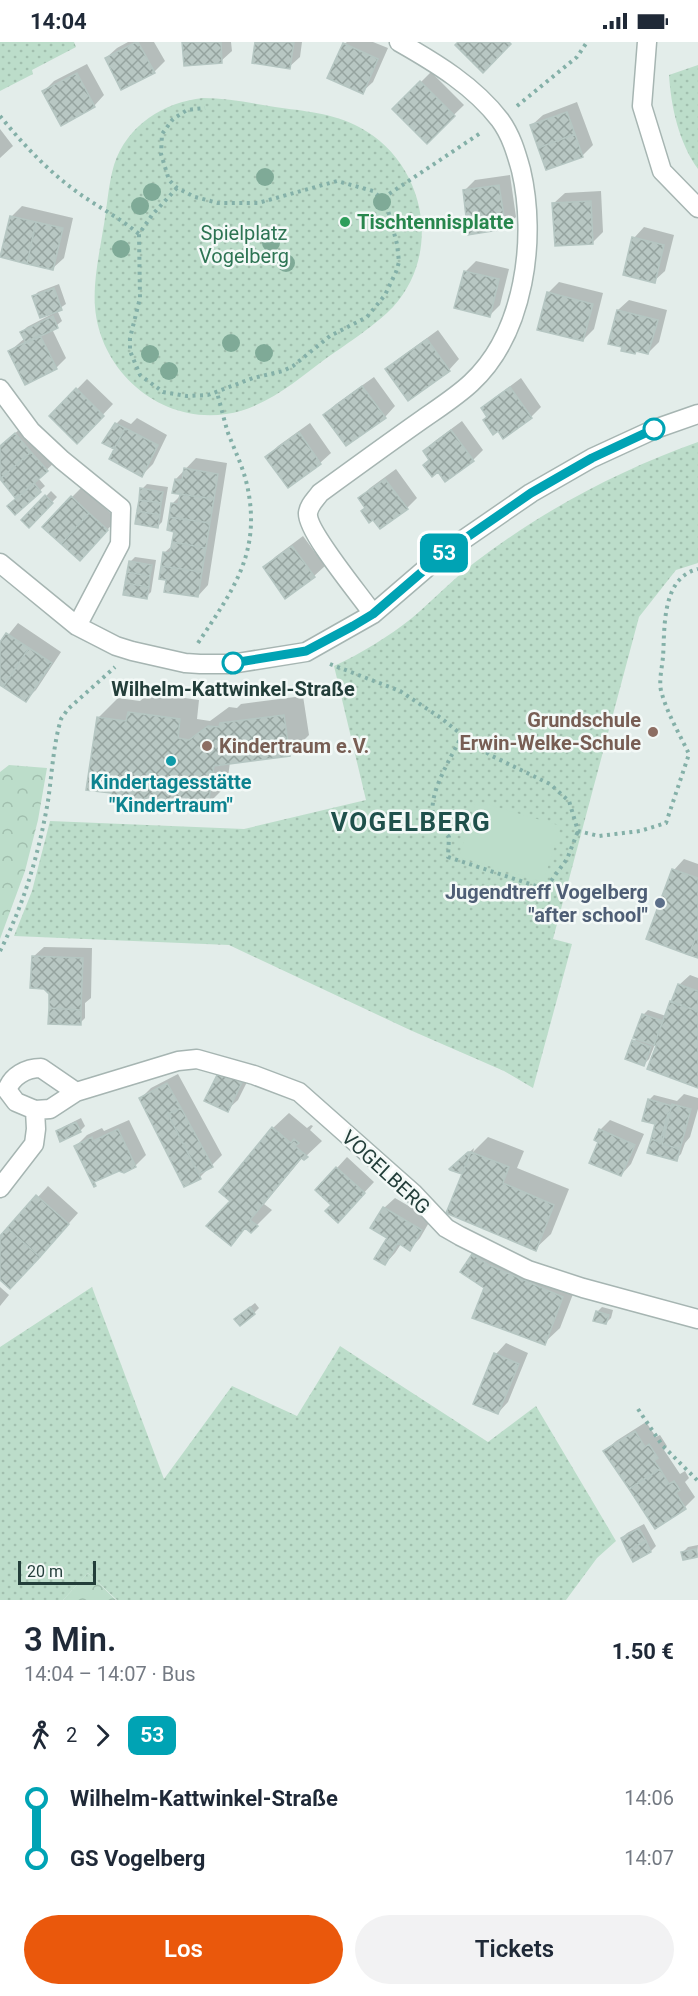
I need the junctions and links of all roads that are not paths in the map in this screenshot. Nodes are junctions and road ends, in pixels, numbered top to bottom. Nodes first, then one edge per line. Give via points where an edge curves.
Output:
1 (399, 42) edge
2 (647, 42) edge
3 (698, 208) edge
4 (0, 389) edge
5 (698, 414) edge
6 (0, 563) edge
7 (373, 614) junction
8 (77, 626) junction
9 (76, 1092) junction
10 (35, 1110) junction
11 (0, 1188) edge
12 (698, 1319) edge

1 - 7 street via 467,85 500,120 514,146 529,224 527,261 515,309 493,357 471,383 320,494 311,505 308,516 316,536
2 - 3 street via 642,106 662,171
4 - 8 street via 31,430 121,508 120,544
5 - 7 street via 654,429 592,458 531,493 444,553
6 - 8 street
7 - 8 street via 306,651 231,664 185,663 132,651
9 - 10 street, VOGELBERG via 50,1109
9 - 10 street via 41,1068 24,1071 10,1081 7,1090 16,1102
9 - 12 street, VOGELBERG via 178,1061 197,1059 254,1075 299,1092 413,1193 446,1228 460,1236 528,1270
10 - 11 street via 34,1144

